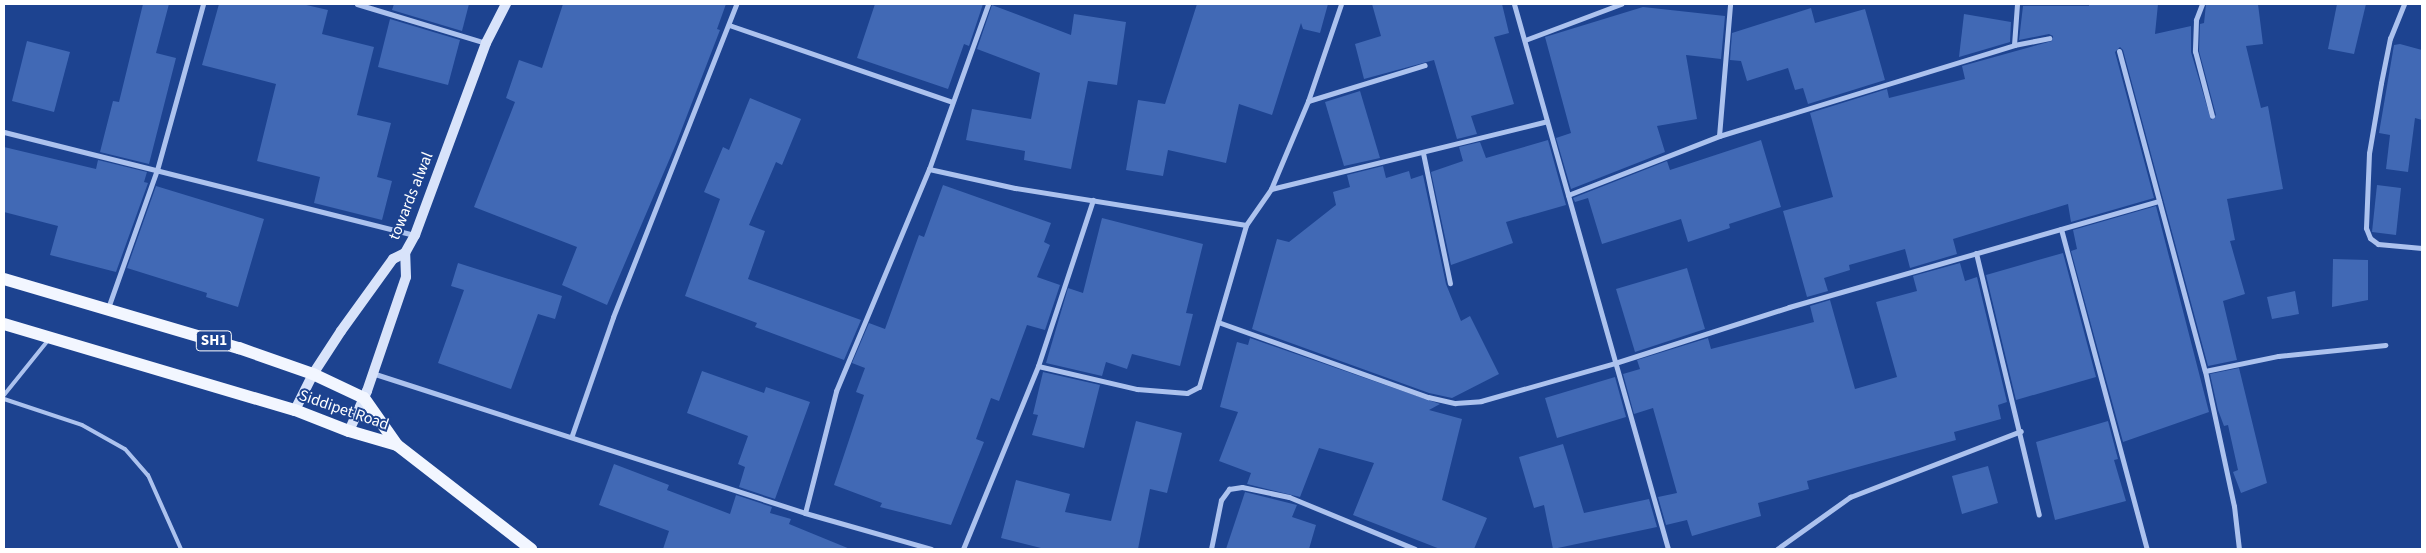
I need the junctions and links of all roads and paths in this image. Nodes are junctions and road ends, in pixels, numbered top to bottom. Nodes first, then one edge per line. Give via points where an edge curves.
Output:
1 (203, 4) edge
2 (357, 4) edge
3 (506, 4) edge
4 (736, 4) edge
5 (988, 4) edge
6 (1341, 4) edge
7 (1514, 4) edge
8 (1621, 4) edge
9 (1730, 4) edge
10 (2017, 4) edge
11 (2202, 4) edge
12 (2404, 4) edge
13 (729, 25) junction
14 (2049, 38) dead end
15 (1525, 40) junction
16 (486, 43) junction
17 (2014, 45) junction
18 (2119, 51) dead end
19 (1425, 65) dead end
20 (1308, 101) junction
21 (952, 102) junction
22 (2212, 116) dead end
23 (1547, 121) junction
24 (4, 132) edge
25 (1720, 136) junction
26 (1423, 154) junction
27 (929, 169) junction
28 (157, 170) junction
29 (1271, 189) junction
30 (1568, 195) junction
31 (1094, 200) junction
32 (2159, 201) junction
33 (1246, 225) junction
34 (2061, 229) junction
35 (415, 235) junction
36 (2422, 248) edge
37 (405, 252) junction
38 (1976, 253) junction
39 (4, 279) edge
40 (1450, 283) dead end
41 (107, 309) junction
42 (1218, 322) junction
43 (4, 324) edge
44 (50, 338) junction
45 (2385, 345) dead end
46 (1616, 363) junction
47 (1038, 366) junction
48 (2205, 371) junction
49 (372, 373) junction
50 (312, 374) junction
51 (4, 395) edge
52 (364, 398) junction
53 (4, 399) edge
54 (295, 410) junction
55 (349, 431) junction
56 (2021, 431) junction
57 (572, 436) junction
58 (397, 445) junction
59 (805, 513) junction
60 (2039, 515) dead end
61 (181, 549) edge
62 (531, 549) edge
63 (931, 549) edge
64 (963, 549) edge
65 (1211, 549) edge
66 (1415, 549) edge
67 (1668, 549) edge
68 (1777, 549) edge
69 (2147, 549) edge
70 (2239, 549) edge

1 - 28 street
2 - 16 street
3 - 16 main road, towards alwal
4 - 13 street
5 - 21 street
6 - 20 street
7 - 15 street
8 - 15 street
9 - 25 street
10 - 17 street
11 - 22 street via 2196,20 2196,51
12 - 36 street via 2390,38 2370,144 2366,228 2370,238 2378,244
13 - 21 street
13 - 57 street via 613,317
14 - 17 street
15 - 23 street
16 - 35 main road, towards alwal
17 - 25 street
18 - 32 street
19 - 20 street
20 - 29 street
21 - 27 street
23 - 26 street
23 - 30 street
24 - 28 street
25 - 30 street
26 - 29 street
26 - 40 street
27 - 31 street via 1015,188
27 - 59 street via 836,391
28 - 35 street
28 - 41 street
29 - 33 street
30 - 46 street
31 - 33 street
31 - 47 street
32 - 34 street
32 - 48 street
33 - 42 street
34 - 38 street
34 - 69 street
35 - 37 main road, towards alwal
37 - 49 main road, towards alwal via 406,277
37 - 50 main road via 393,259
38 - 46 street via 1789,307
38 - 56 street
39 - 41 main road, Siddipet Road / SH1
41 - 50 main road, Siddipet Road / SH1
42 - 46 street via 1428,397 1455,403 1481,401
42 - 47 street via 1199,387 1187,394 1137,389
43 - 44 main road, Siddipet Road
44 - 51 lane
44 - 54 main road, Siddipet Road
45 - 48 street via 2278,356
46 - 67 street
47 - 64 street
48 - 70 street via 2234,506
49 - 52 main road, towards alwal
49 - 57 street
50 - 52 main road, Siddipet Road / SH1
50 - 54 main road
52 - 55 main road, towards alwal
52 - 58 main road, Siddipet Road
53 - 61 lane via 82,425 125,448 148,476
54 - 55 main road, Siddipet Road
55 - 58 main road, Siddipet Road
56 - 60 street
56 - 68 street via 1850,497
57 - 59 street
58 - 62 main road
59 - 63 street
65 - 66 street via 1221,500 1229,489 1242,487 1290,497

